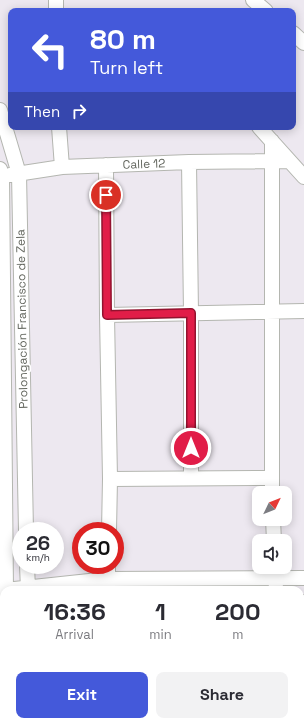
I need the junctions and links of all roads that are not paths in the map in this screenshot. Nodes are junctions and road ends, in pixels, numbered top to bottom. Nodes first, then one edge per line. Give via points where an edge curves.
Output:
1 (253, 0) edge
2 (262, 8) edge
3 (296, 36) edge
4 (304, 43) edge
5 (0, 110) edge
6 (59, 130) edge
7 (262, 130) edge
8 (272, 141) junction
9 (272, 160) junction
10 (289, 161) junction
11 (189, 162) junction
12 (106, 165) junction
13 (62, 167) junction
14 (1, 174) edge
15 (19, 174) junction
16 (304, 177) edge
17 (304, 311) edge
18 (271, 312) junction
19 (191, 313) junction
20 (107, 315) junction
21 (23, 373) junction
22 (4, 374) junction
23 (2, 461) edge
24 (192, 478) junction
25 (272, 478) junction
26 (110, 479) junction
27 (272, 486) edge
28 (26, 522) edge
29 (109, 522) edge
30 (27, 574) edge
31 (108, 574) edge
32 (276, 578) edge
33 (304, 578) edge
34 (108, 585) edge
35 (5, 586) edge
36 (28, 586) edge
37 (88, 586) edge

1 - 2 street
3 - 4 street
5 - 15 street, Prolongación Francisco de Zela
6 - 13 street
7 - 8 street
8 - 9 street
8 - 10 street
9 - 10 street, Calle 12
9 - 11 street, Calle 12
9 - 18 street
10 - 16 street
11 - 12 street, Calle 12
11 - 19 street
12 - 13 street, Calle 12
12 - 20 street
13 - 15 street, Calle 12
14 - 15 street, Calle 12
14 - 22 street, Prolongación Francisco de Zela
15 - 21 street, Prolongación Francisco de Zela
17 - 18 street
18 - 19 street
18 - 25 street
19 - 20 street
19 - 24 street
20 - 26 street
21 - 22 street
21 - 28 street, Prolongación Francisco de Zela
22 - 23 street, Prolongación Francisco de Zela
23 - 35 street, Prolongación Francisco de Zela
24 - 25 street
24 - 26 street
25 - 27 street
26 - 29 street
30 - 36 street
31 - 34 street
32 - 33 street
32 - 34 street
34 - 37 street

